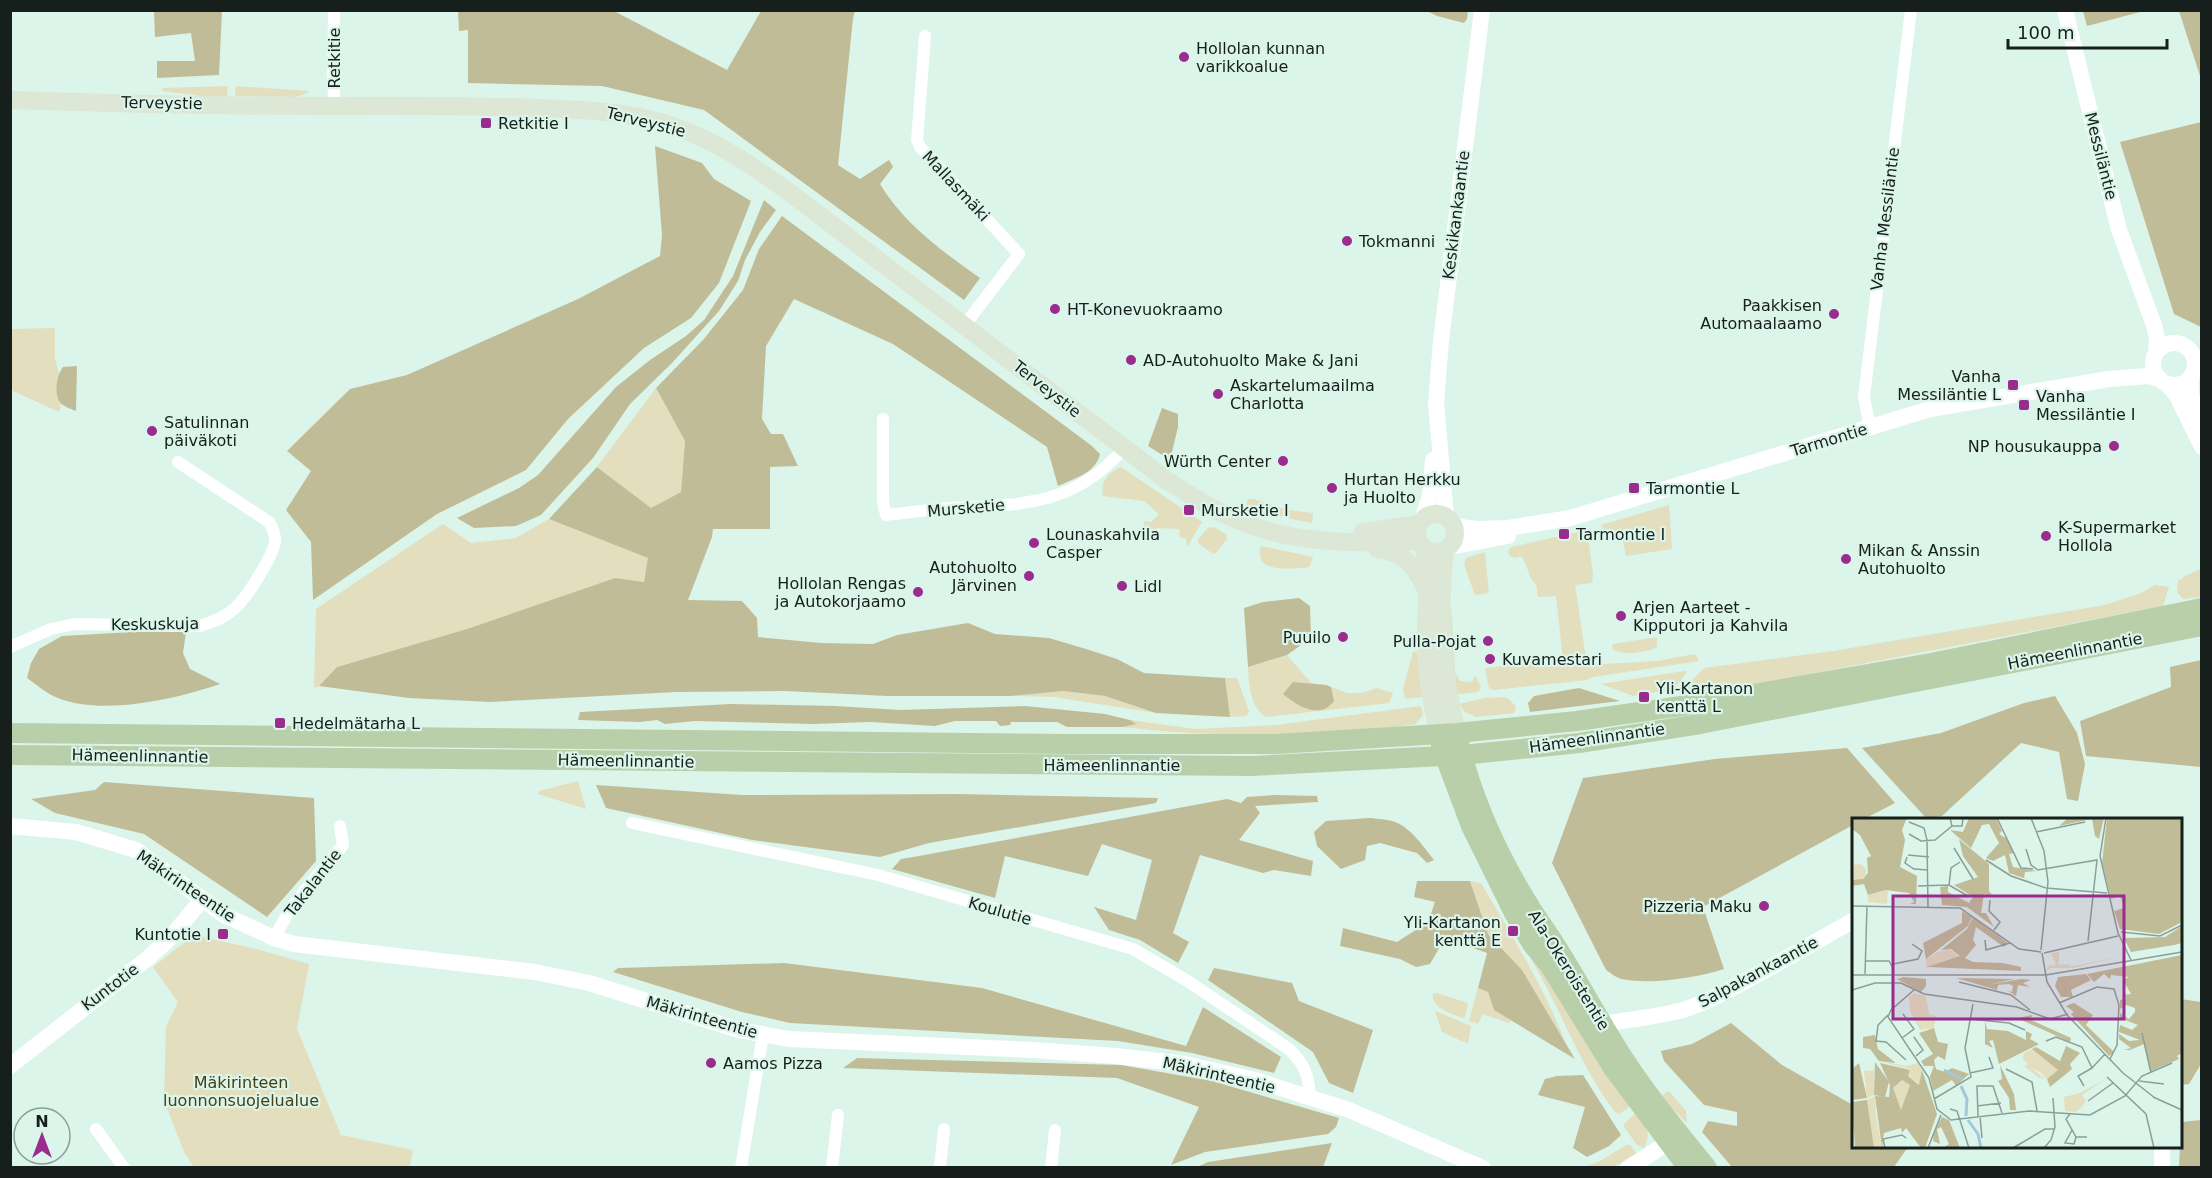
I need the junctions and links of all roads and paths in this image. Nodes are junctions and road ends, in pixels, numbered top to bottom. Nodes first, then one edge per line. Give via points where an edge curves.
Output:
1 (334, 10) edge
2 (1482, 10) edge
3 (1911, 10) edge
4 (2065, 10) edge
5 (926, 36) dead end
6 (10, 100) edge
7 (335, 106) junction
8 (2145, 298) junction
9 (964, 326) junction
10 (2190, 348) edge
11 (2155, 356) junction
12 (2196, 369) edge
13 (2109, 379) junction
14 (2163, 381) junction
15 (883, 419) dead end
16 (1438, 421) junction
17 (2202, 422) edge
18 (1869, 428) junction
19 (2202, 447) edge
20 (1124, 448) junction
21 (178, 462) dead end
22 (1450, 521) junction
23 (1554, 522) junction
24 (1268, 531) junction
25 (1421, 533) junction
26 (1448, 548) junction
27 (1427, 593) junction
28 (2202, 608) edge
29 (2202, 626) edge
30 (10, 647) edge
31 (10, 734) edge
32 (1448, 734) junction
33 (10, 755) edge
34 (1453, 755) junction
35 (632, 823) dead end
36 (10, 826) edge
37 (339, 826) dead end
38 (202, 900) junction
39 (1852, 921) edge
40 (274, 938) junction
41 (1596, 1026) junction
42 (763, 1035) junction
43 (10, 1066) edge
44 (1310, 1098) junction
45 (838, 1115) dead end
46 (96, 1129) dead end
47 (944, 1129) dead end
48 (1055, 1130) dead end
49 (1674, 1139) junction
50 (2162, 1148) edge
51 (124, 1167) edge
52 (741, 1167) edge
53 (832, 1167) edge
54 (940, 1167) edge
55 (1051, 1167) edge
56 (1482, 1167) edge
57 (1628, 1167) edge
58 (1688, 1167) edge
59 (1707, 1167) edge
60 (2162, 1167) edge

1 - 7 street, Retkitie
2 - 16 street, Keskikankaantie via 1441,341
3 - 18 street, Vanha Messiläntie via 1863,397
4 - 8 street, Messiläntie via 2119,230
5 - 9 street, Mallasmäki via 917,140 1019,254
6 - 7 main road, Terveystie
7 - 9 main road, Terveystie via 416,104 586,110 667,124 739,156
8 - 10 street, Messiläntie via 2168,332
8 - 11 street, Messiläntie via 2155,331
9 - 20 main road, Terveystie
10 - 11 street via 2167,344
10 - 12 street
11 - 13 street, Tarmontie
11 - 14 street via 2153,369
12 - 14 street via 2178,384
12 - 17 street via 2190,384 2191,398
13 - 14 street, Tarmontie via 2148,376
13 - 18 street, Tarmontie via 1930,410
14 - 19 street via 2176,394
15 - 20 street, Mursketie via 886,515 1037,502 1089,480
16 - 22 street, Keskikankaantie
16 - 25 street, Keskikankaantie via 1430,496
18 - 23 street, Tarmontie
20 - 24 main road, Terveystie via 1208,506
21 - 30 street, Keskuskuja via 269,522 274,530 275,541 267,563 236,608 219,620 200,626 75,624 51,629
22 - 23 street, Tarmontie via 1476,529
22 - 25 main road via 1436,514
22 - 26 main road via 1455,537
23 - 26 street, Tarmontie
24 - 25 main road, Terveystie via 1275,528 1322,533
24 - 27 main road, Terveystie via 1323,547 1397,552 1419,573
25 - 26 main road via 1435,552
25 - 27 main road, Keskikankaantie via 1428,567
26 - 32 main road via 1442,642
27 - 32 main road, Keskikankaantie via 1426,642 1432,698
28 - 32 main road, Hämeenlinnantie via 1931,663 1702,703
29 - 34 main road, Hämeenlinnantie via 1700,724 1579,743
31 - 32 main road, Hämeenlinnantie via 1276,744
32 - 34 main road, Ala-Okeroistentie
33 - 34 main road, Hämeenlinnantie via 1227,766
34 - 41 main road, Ala-Okeroistentie via 1465,770 1508,869
35 - 44 street, Koulutie via 878,875 1133,949 1289,1049 1302,1063
36 - 38 street, Mäkirinteentie via 75,832 136,850
37 - 40 street, Takalantie via 343,845 292,906
38 - 40 street, Mäkirinteentie
38 - 43 street, Kuntotie via 147,959
39 - 41 street, Salpakankaantie via 1688,1009
40 - 42 street, Mäkirinteentie via 294,944 535,972 589,983
41 - 49 main road, Ala-Okeroistentie via 1623,1058
42 - 44 street, Mäkirinteentie via 1173,1062 1255,1080
42 - 52 street
44 - 56 street, Mäkirinteentie via 1372,1119
45 - 53 street
46 - 51 street
47 - 54 street
48 - 55 street
49 - 57 street
49 - 58 main road, Ala-Okeroistentie
49 - 59 main road, Ala-Okeroistentie
50 - 60 street

